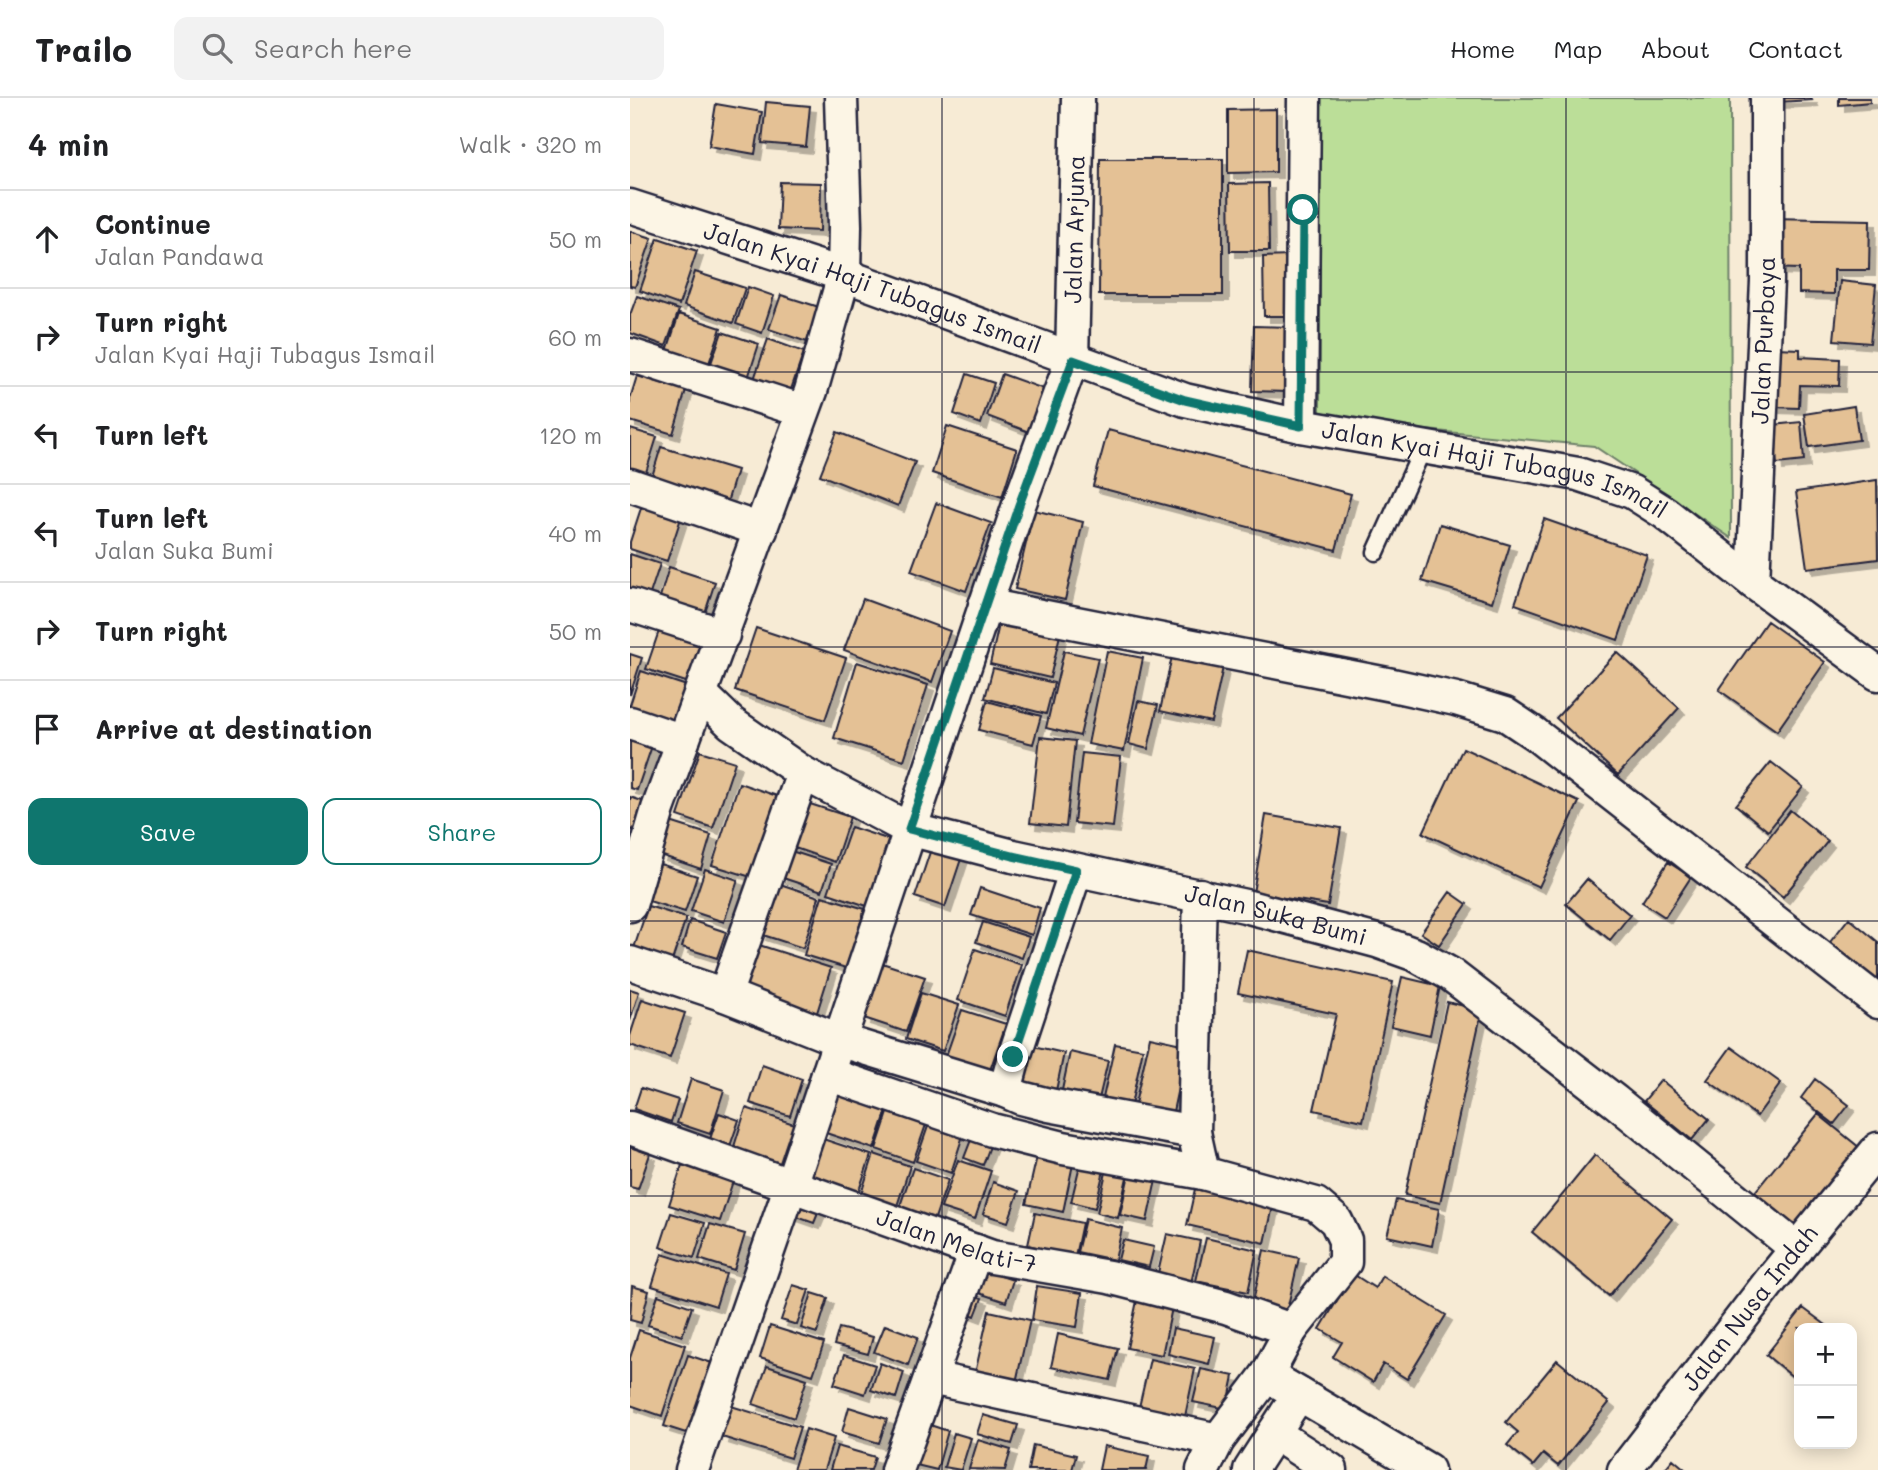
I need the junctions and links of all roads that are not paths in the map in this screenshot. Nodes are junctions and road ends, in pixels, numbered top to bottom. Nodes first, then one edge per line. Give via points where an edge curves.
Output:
1 (841, 98) edge
2 (1078, 98) edge
3 (1304, 98) edge
4 (1767, 98) edge
5 (630, 205) edge
6 (844, 275) junction
7 (630, 355) edge
8 (1073, 360) junction
9 (803, 411) junction
10 (1301, 426) junction
11 (1424, 446) junction
12 (630, 485) edge
13 (761, 530) junction
14 (1376, 552) dead end
15 (1753, 582) junction
16 (630, 605) edge
17 (985, 605) junction
18 (723, 635) junction
19 (1878, 674) edge
20 (701, 694) junction
21 (630, 723) edge
22 (683, 741) junction
23 (803, 773) junction
24 (909, 829) junction
25 (638, 843) edge
26 (1076, 870) junction
27 (1200, 895) junction
28 (630, 905) edge
29 (630, 963) edge
30 (724, 995) junction
31 (1878, 1002) edge
32 (839, 1040) junction
33 (828, 1074) junction
34 (1005, 1091) junction
35 (630, 1128) edge
36 (1194, 1132) junction
37 (1878, 1149) edge
38 (1203, 1173) junction
39 (791, 1185) junction
40 (1797, 1249) junction
41 (976, 1251) junction
42 (1291, 1330) junction
43 (1267, 1375) junction
44 (931, 1378) junction
45 (1299, 1394) junction
46 (1273, 1433) junction
47 (1218, 1440) junction
48 (1632, 1467) edge
49 (692, 1470) edge
50 (897, 1470) edge
51 (1203, 1470) edge
52 (1251, 1470) edge
53 (1331, 1470) edge
54 (1428, 1470) edge

1 - 6 street
2 - 8 street, Jalan Arjuna
3 - 10 street
4 - 15 street, Jalan Purbaya via 1767,281
5 - 6 street, Jalan Kyai Haji Tubagus Ismail
6 - 8 street, Jalan Kyai Haji Tubagus Ismail
6 - 9 street
7 - 9 street
8 - 10 street, Jalan Kyai Haji Tubagus Ismail via 1185,400
8 - 17 street, Jalan Arjuna
9 - 13 street
10 - 11 street, Jalan Kyai Haji Tubagus Ismail
11 - 14 lane
11 - 15 street, Jalan Kyai Haji Tubagus Ismail via 1578,474 1632,492
12 - 13 street
13 - 18 street
15 - 19 street, Jalan Kyai Haji Tubagus Ismail
16 - 18 street
17 - 24 street, Jalan Arjuna
17 - 31 street via 1392,685 1505,714
18 - 20 street
20 - 22 street
20 - 23 street, Jalan Suka Bumi via 731,723
21 - 22 street
22 - 25 street via 658,809
23 - 24 street, Jalan Suka Bumi
23 - 30 street
24 - 26 street, Jalan Suka Bumi
24 - 32 street, Jalan Arjuna
25 - 28 street
26 - 27 street, Jalan Suka Bumi
26 - 34 street
27 - 36 street
27 - 40 street, Jalan Suka Bumi via 1377,941 1450,974 1616,1101
29 - 30 street
30 - 32 street
32 - 33 street, Jalan Arjuna
32 - 34 street
33 - 38 street via 992,1130
33 - 39 street, Jalan Arjuna
34 - 36 street via 1049,1105
35 - 39 street, Jalan Melati-7
36 - 38 street
37 - 40 street, Jalan Nusa Indah
38 - 42 street via 1317,1204 1336,1221 1345,1240 1345,1262
39 - 41 street, Jalan Melati-7
39 - 49 street, Jalan Arjuna
40 - 48 street, Jalan Nusa Indah
41 - 42 street, Jalan Melati-7 via 1135,1284 1226,1307
41 - 44 street
42 - 43 street
43 - 45 street
43 - 47 street
44 - 47 street
44 - 50 street
45 - 46 street
45 - 54 street
46 - 52 street
46 - 53 street
47 - 51 street

